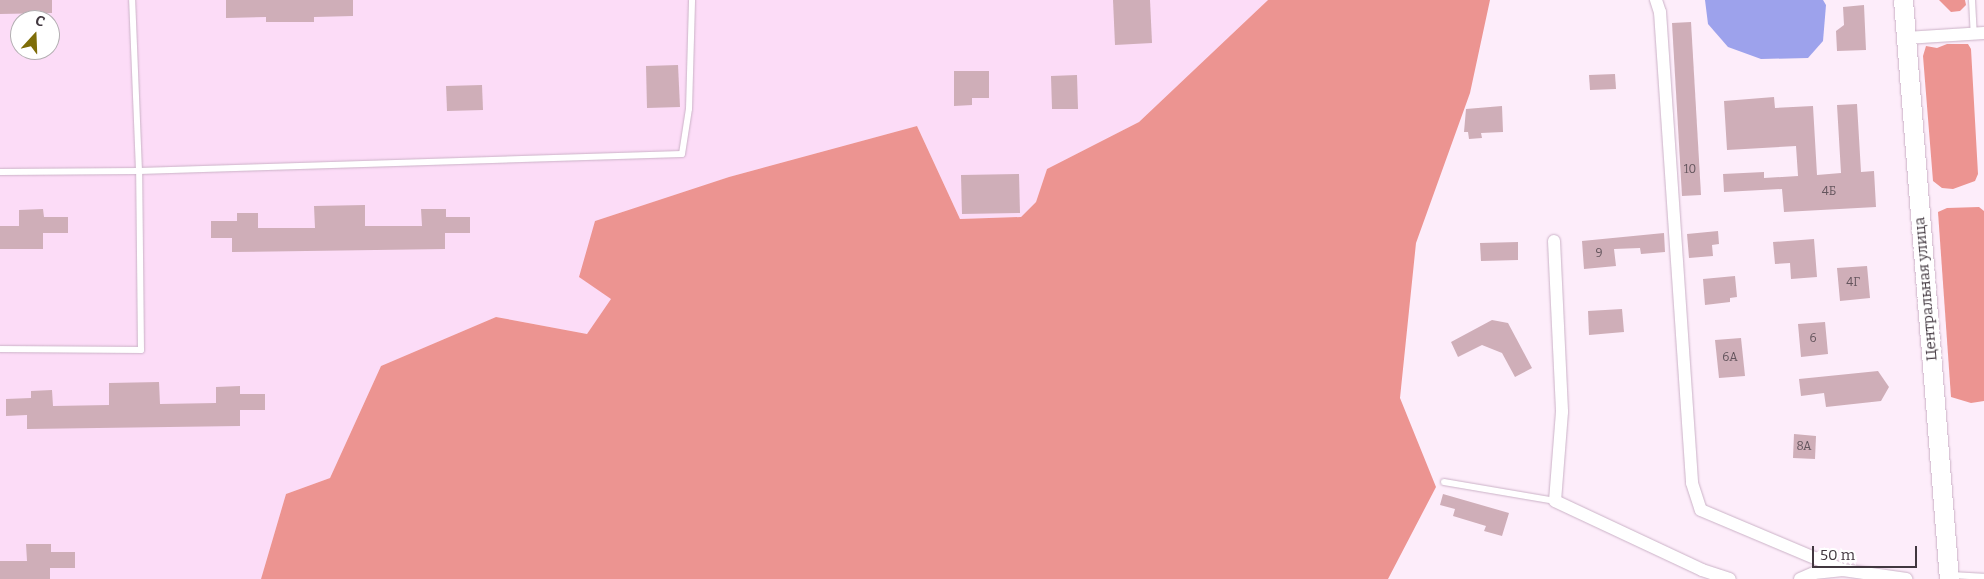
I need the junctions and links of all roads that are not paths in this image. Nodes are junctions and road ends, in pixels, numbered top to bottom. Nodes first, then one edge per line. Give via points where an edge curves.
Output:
1 (132, 0) edge
2 (692, 0) edge
3 (1656, 0) edge
4 (1903, 0) edge
5 (1972, 0) edge
6 (1979, 34) edge
7 (1906, 38) junction
8 (139, 171) junction
9 (0, 172) edge
10 (1554, 241) dead end
11 (0, 349) edge
12 (1444, 482) dead end
13 (1555, 501) junction
14 (1843, 570) junction
15 (1701, 575) edge
16 (1949, 577) edge
17 (1984, 577) edge
18 (1730, 579) edge
19 (1800, 579) edge
20 (1906, 579) edge

1 - 8 lane
2 - 8 lane via 689,109 682,154
3 - 14 street via 1660,12 1692,483 1700,510
4 - 7 main road, Центральная улица
5 - 6 lane
6 - 7 street
7 - 16 main road, Центральная улица
8 - 9 lane
8 - 11 lane via 141,350
10 - 13 street via 1562,412
12 - 13 lane
13 - 15 street
14 - 19 street via 1814,573
14 - 20 street
15 - 18 street
16 - 17 lane

